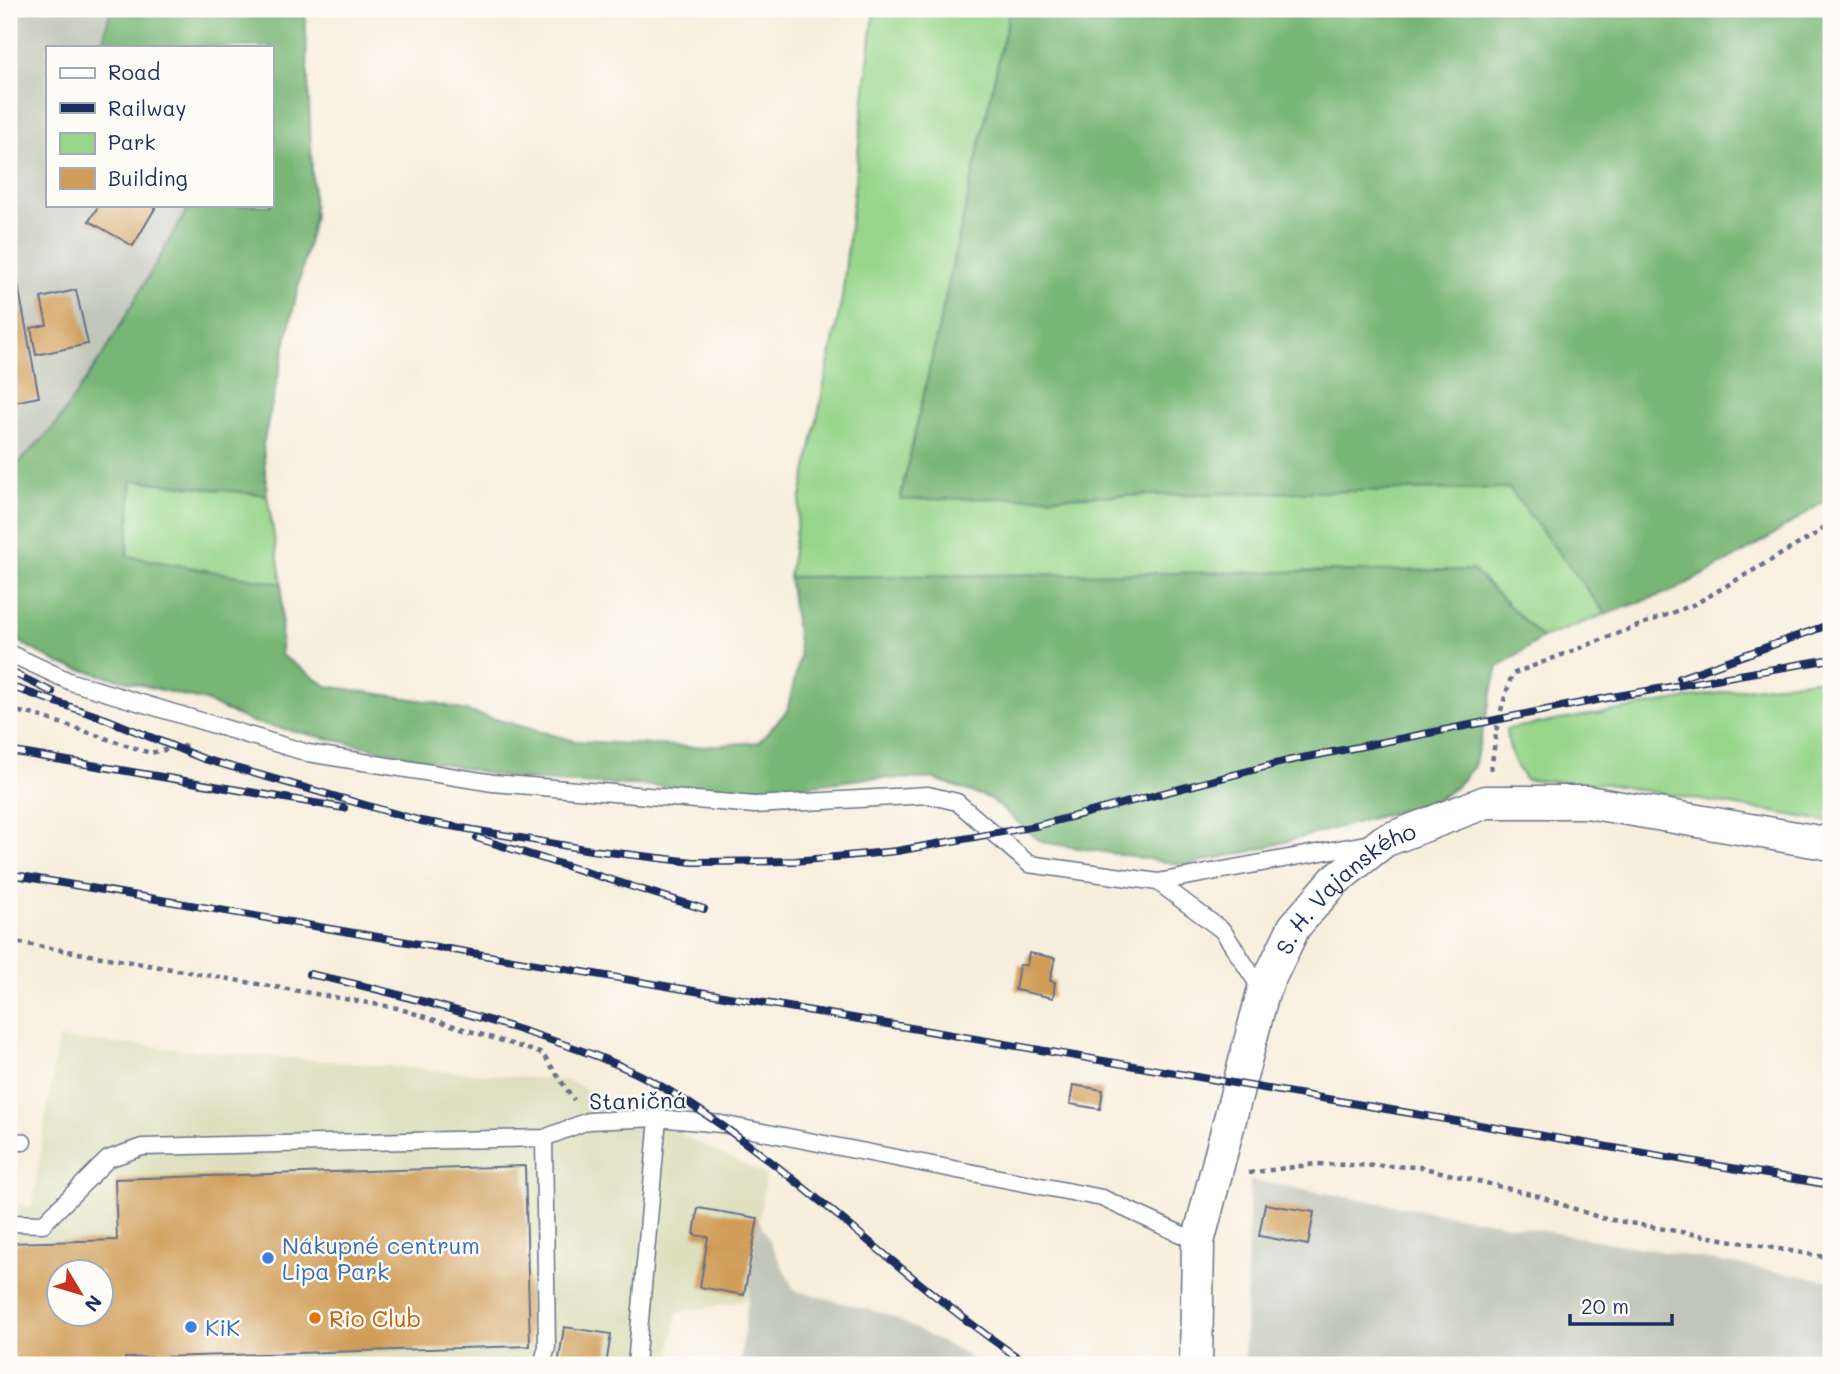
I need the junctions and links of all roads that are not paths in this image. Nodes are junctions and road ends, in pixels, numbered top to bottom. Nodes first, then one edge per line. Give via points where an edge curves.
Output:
1 (9, 653) edge
2 (1384, 841) junction
3 (1831, 844) edge
4 (1158, 882) junction
5 (1263, 992) junction
6 (659, 1118) junction
7 (544, 1138) junction
8 (9, 1223) edge
9 (1198, 1242) junction
10 (543, 1362) edge
11 (636, 1365) edge
12 (1196, 1365) edge

1 - 4 lane via 71,682 308,752 493,783 755,805 928,795 957,802 1029,864
2 - 3 street, S. H. Vajanského via 1486,802 1587,802
2 - 4 lane
2 - 5 street, S. H. Vajanského via 1335,880 1294,927
4 - 5 lane via 1223,931
5 - 9 street, S. H. Vajanského
6 - 7 lane, Staničná via 588,1121
6 - 9 lane, Staničná via 721,1124 1102,1198
6 - 11 lane
7 - 8 lane, Staničná via 142,1147 107,1159 43,1224
7 - 10 lane via 547,1347
9 - 12 street, S. H. Vajanského

